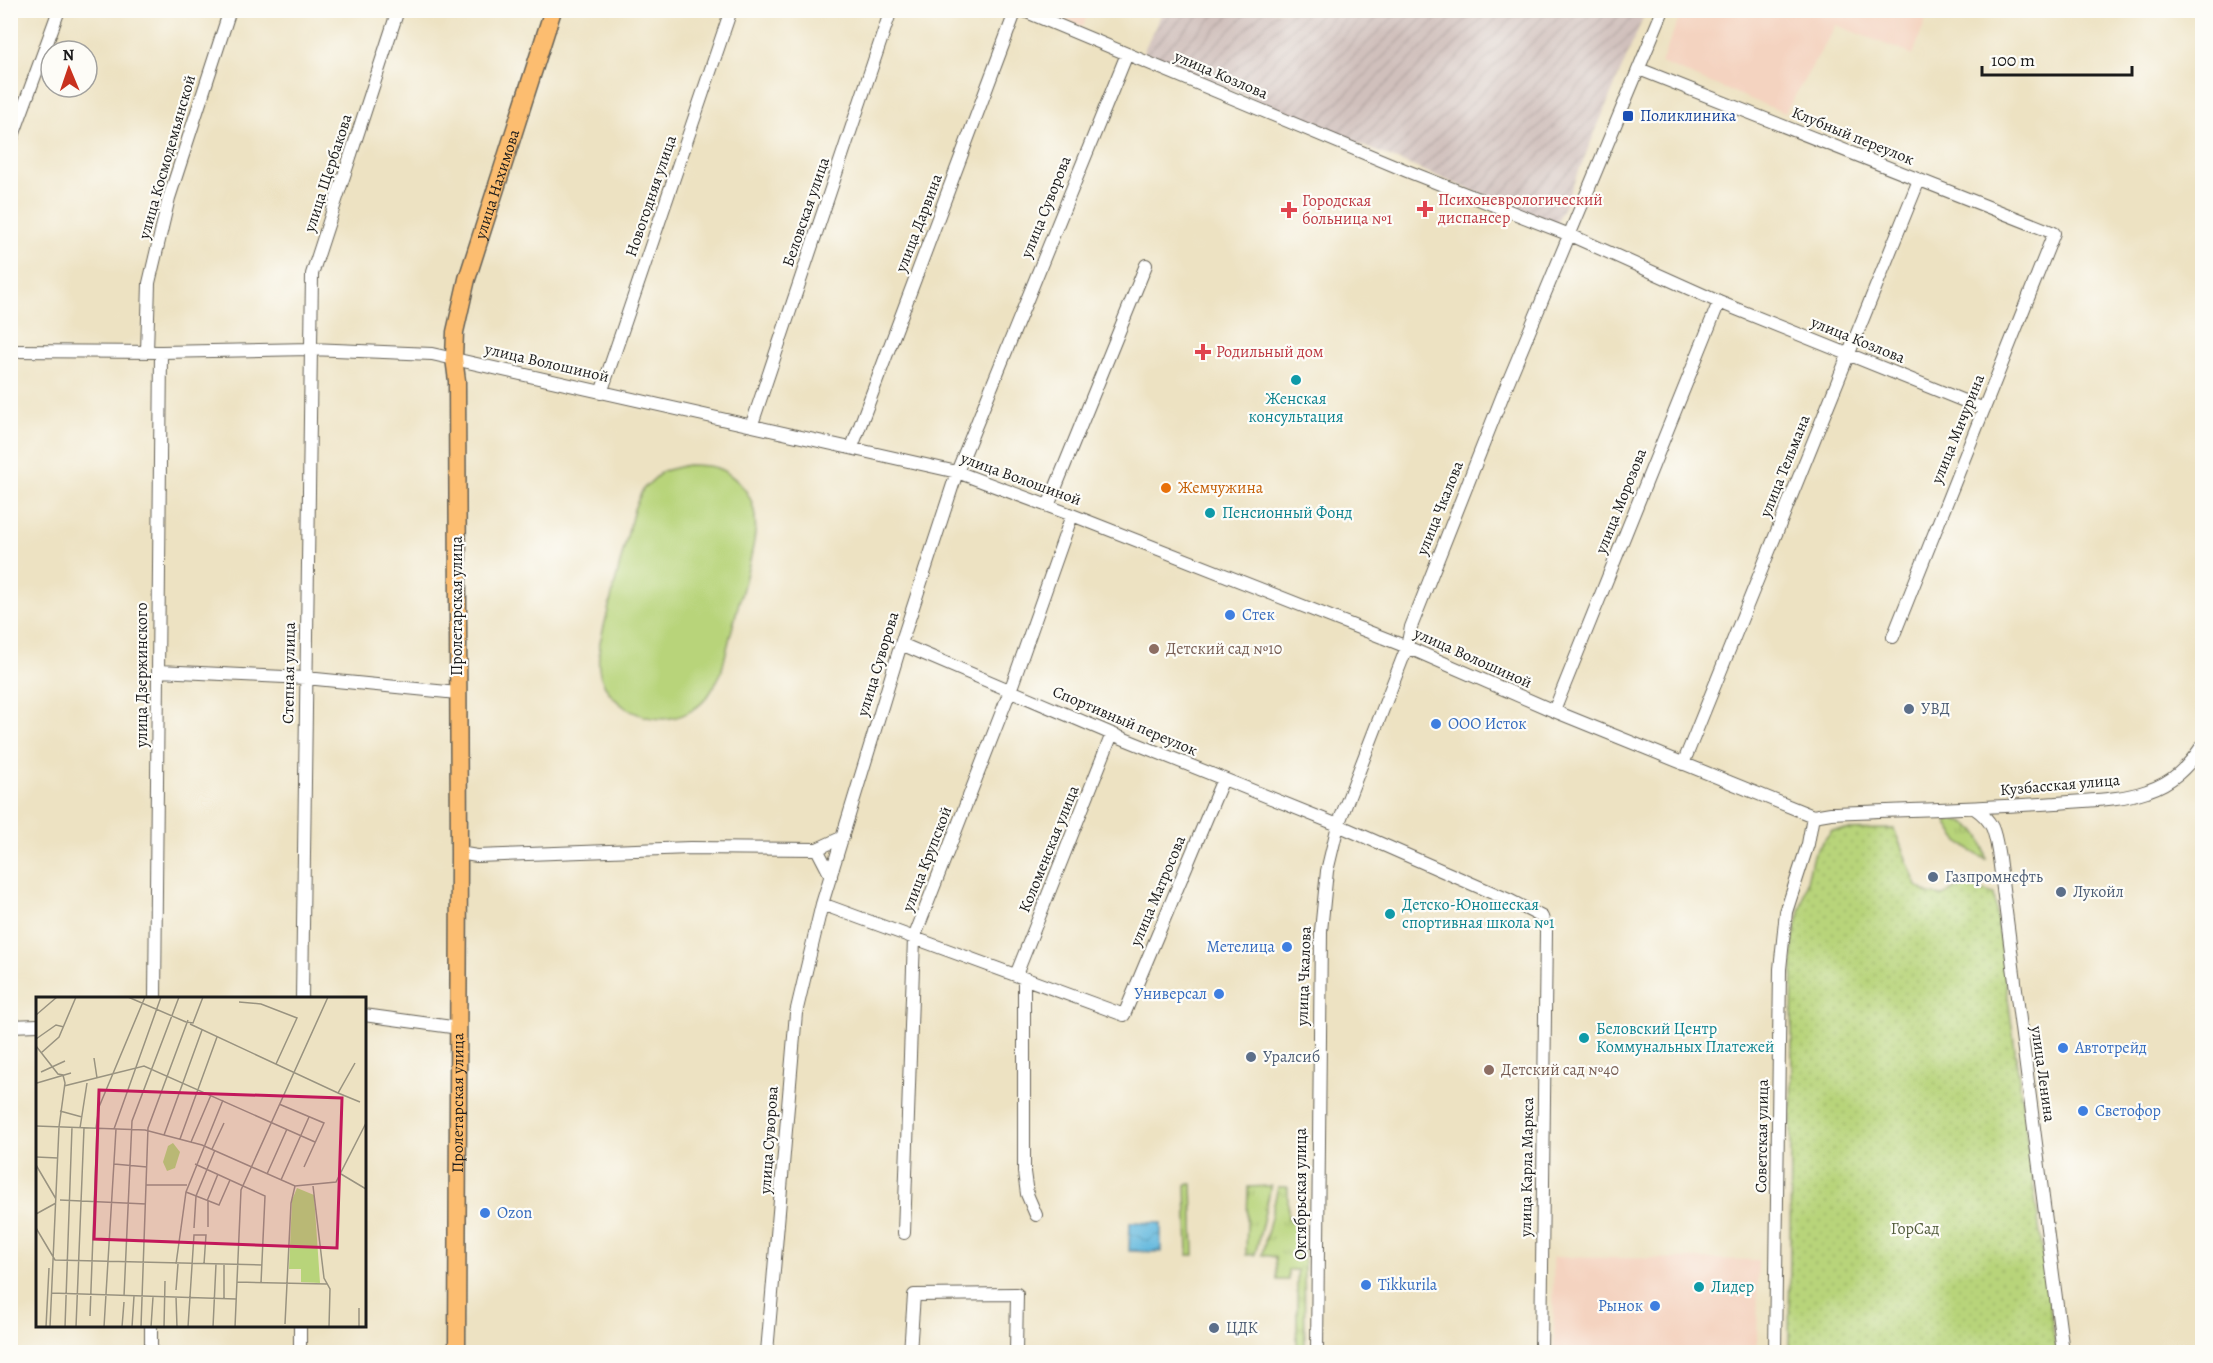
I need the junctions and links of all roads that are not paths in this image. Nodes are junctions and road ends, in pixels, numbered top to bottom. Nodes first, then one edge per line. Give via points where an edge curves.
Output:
1 (59, 10) edge
2 (230, 10) edge
3 (398, 10) edge
4 (553, 10) edge
5 (731, 10) edge
6 (891, 10) edge
7 (1016, 10) edge
8 (1022, 10) edge
9 (1663, 10) edge
10 (1126, 54) junction
11 (1639, 69) junction
12 (10, 144) edge
13 (1919, 180) junction
14 (2054, 233) joint
15 (1570, 235) junction
16 (1146, 265) dead end
17 (1719, 302) junction
18 (311, 349) junction
19 (10, 351) edge
20 (147, 352) junction
21 (161, 352) junction
22 (1848, 353) junction
23 (454, 358) junction
24 (602, 393) junction
25 (1984, 409) junction
26 (752, 424) junction
27 (852, 447) junction
28 (957, 472) junction
29 (1048, 506) junction
30 (1072, 515) junction
31 (1893, 637) dead end
32 (901, 644) junction
33 (1407, 647) junction
34 (159, 671) junction
35 (306, 678) junction
36 (1010, 691) junction
37 (457, 693) junction
38 (1554, 711) junction
39 (1112, 734) junction
40 (2202, 746) edge
41 (1683, 764) junction
42 (1223, 779) junction
43 (1974, 808) junction
44 (1814, 816) junction
45 (1338, 825) junction
46 (843, 837) junction
47 (817, 849) junction
48 (459, 853) junction
49 (831, 876) junction
50 (822, 904) junction
51 (914, 938) junction
52 (1020, 977) junction
53 (155, 997) edge
54 (302, 997) edge
55 (366, 1015) edge
56 (36, 1025) edge
57 (10, 1026) edge
58 (459, 1028) junction
59 (1319, 1035) joint
60 (1036, 1215) dead end
61 (904, 1233) dead end
62 (151, 1327) edge
63 (300, 1327) edge
64 (151, 1353) edge
65 (300, 1353) edge
66 (457, 1353) edge
67 (767, 1353) edge
68 (910, 1353) edge
69 (1016, 1353) edge
70 (1317, 1353) edge
71 (1541, 1353) edge
72 (1775, 1353) edge
73 (2063, 1353) edge

1 - 12 street
2 - 20 street, улица Космодемьянской via 169,198 149,283
3 - 18 street, улица Щербакова via 312,274
4 - 23 main road, улица Нахимова via 467,279 455,332
5 - 24 street, Новогодняя улица
6 - 26 street, Беловская улица
7 - 27 street, улица Дарвина
8 - 10 street, улица Козлова
9 - 11 street, улица Чкалова
10 - 15 street, улица Козлова
10 - 28 street, улица Суворова
11 - 13 street, Клубный переулок
11 - 15 street, улица Чкалова
13 - 14 street, Клубный переулок
13 - 22 street, улица Тельмана
14 - 25 street, улица Мичурина
15 - 17 street, улица Козлова
15 - 33 street, улица Чкалова via 1411,627
16 - 29 street
17 - 22 street, улица Козлова
17 - 38 street, улица Морозова
18 - 21 street, улица Волошиной
18 - 23 street, улица Волошиной
18 - 35 street, Степная улица
19 - 20 street, улица Волошиной
20 - 21 street, улица Волошиной
21 - 34 street, улица Дзержинского
22 - 25 street, улица Козлова
22 - 41 street, улица Тельмана
23 - 24 street, улица Волошиной
23 - 37 main road, Пролетарская улица
24 - 26 street, улица Волошиной
25 - 31 street, улица Мичурина
26 - 27 street, улица Волошиной
27 - 28 street, улица Волошиной
28 - 29 street, улица Волошиной
28 - 32 street, улица Суворова
29 - 30 street, улица Волошиной
30 - 33 street, улица Волошиной
30 - 36 street, улица Крупской
32 - 36 street, Спортивный переулок
32 - 46 street, улица Суворова
33 - 38 street, улица Волошиной
33 - 45 street, улица Чкалова
34 - 35 street
34 - 53 street, улица Дзержинского
35 - 37 street
35 - 54 street, Степная улица
36 - 39 street, Спортивный переулок
36 - 51 street, улица Крупской
37 - 48 main road, Пролетарская улица
38 - 41 street, улица Волошиной
39 - 42 street, Спортивный переулок
39 - 52 street, Коломенская улица
40 - 43 street, Кузбасская улица via 2188,766 2148,791 2125,797
41 - 44 street, улица Волошиной
42 - 45 street, Спортивный переулок
42 - 52 street, улица Матросова via 1124,1015
43 - 44 street, улица Волошиной
43 - 73 street, улица Ленина via 1987,817 1997,848
44 - 72 street, Советская улица via 1786,912 1780,969
45 - 59 street, улица Чкалова via 1327,871 1321,931
45 - 71 street, улица Карла Маркса via 1542,917 1546,930
46 - 47 street
46 - 49 street, улица Суворова
47 - 48 street via 690,848 477,856
47 - 49 street
48 - 58 main road, Пролетарская улица
49 - 50 street, улица Суворова
50 - 51 street
50 - 67 street, улица Суворова via 796,1013
51 - 52 street
51 - 61 street, улица Крупской
52 - 60 street, Коломенская улица via 1024,1172 1027,1194
55 - 58 street
56 - 57 street
58 - 66 main road, Пролетарская улица
59 - 70 street, Октябрьская улица
62 - 64 street
63 - 65 street
68 - 69 street via 914,1295 1017,1294

